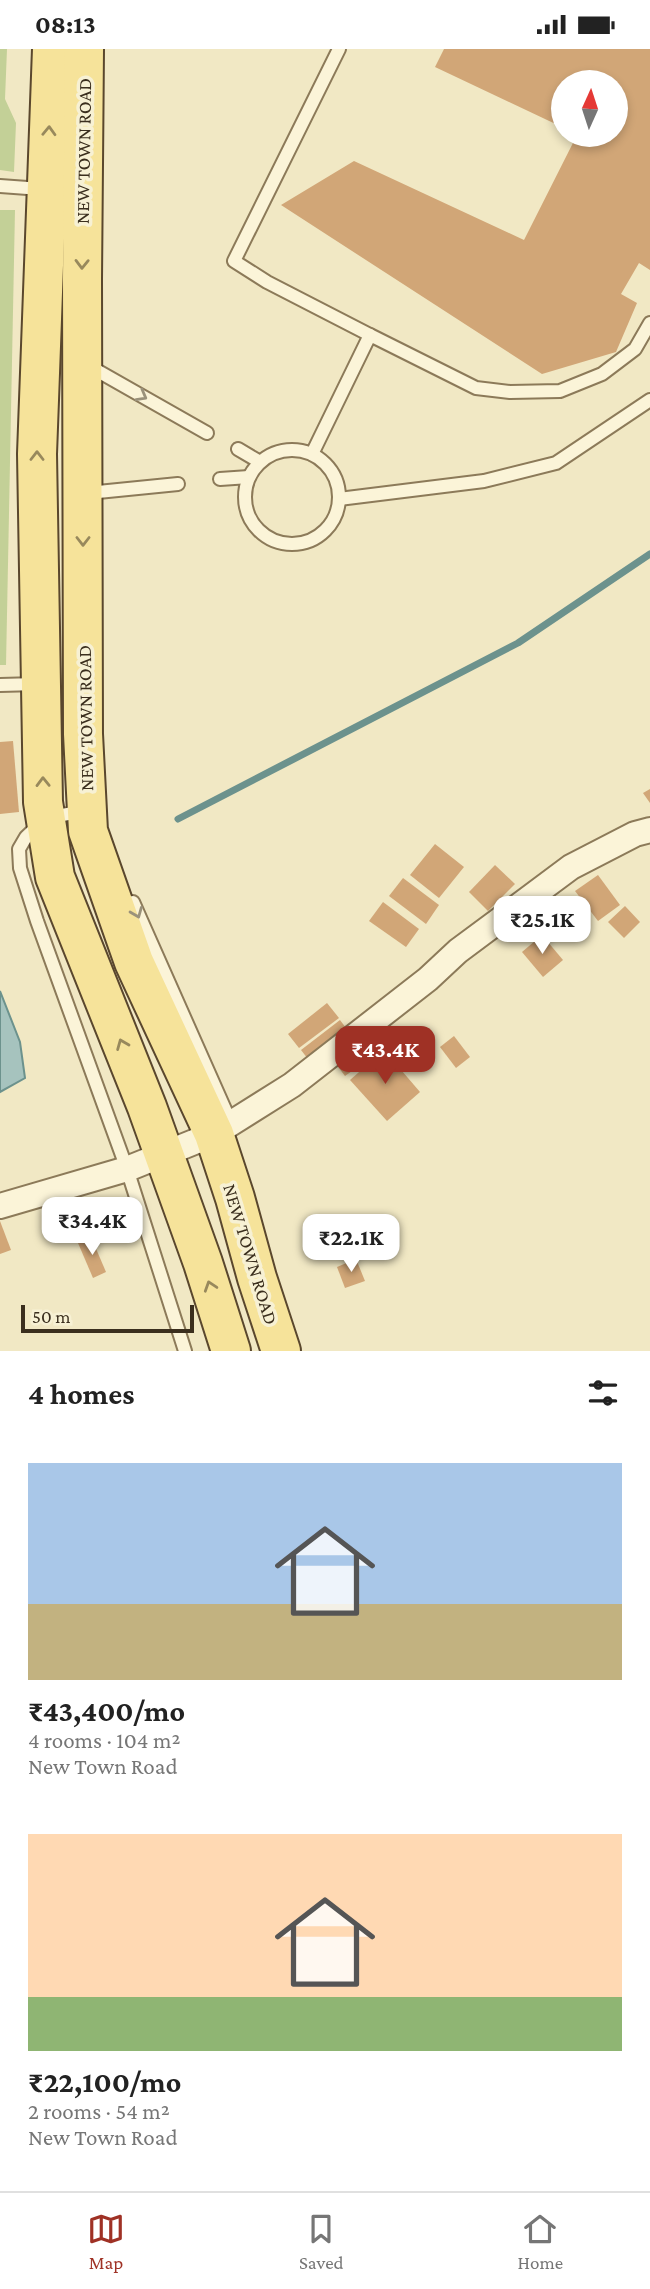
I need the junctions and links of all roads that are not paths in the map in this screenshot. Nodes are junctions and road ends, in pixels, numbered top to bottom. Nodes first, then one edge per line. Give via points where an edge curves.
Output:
1 (52, 49) edge
2 (84, 49) edge
3 (339, 49) edge
4 (0, 186) edge
5 (47, 190) junction
6 (650, 323) edge
7 (370, 335) junction
8 (82, 363) junction
9 (650, 400) edge
10 (208, 433) dead end
11 (238, 449) dead end
12 (312, 454) junction
13 (260, 462) junction
14 (249, 477) junction
15 (220, 479) dead end
16 (178, 484) dead end
17 (83, 493) junction
18 (339, 499) junction
19 (41, 684) junction
20 (0, 685) edge
21 (94, 815) junction
22 (46, 818) junction
23 (650, 829) edge
24 (130, 894) dead end
25 (222, 1128) junction
26 (165, 1155) junction
27 (128, 1169) junction
28 (0, 1206) edge
29 (185, 1351) edge
30 (230, 1351) edge
31 (281, 1351) edge

5 -> 1 main road
2 -> 8 main road, NEW TOWN ROAD
3 - 7 lane via 234,261
4 - 5 lane
19 -> 5 main road via 37,454
6 - 7 lane via 635,349 603,374 560,391 476,388
7 - 12 lane
8 -> 10 lane
8 - 17 main road, NEW TOWN ROAD
9 - 18 lane via 556,463 484,481
11 - 13 lane
12 - 13 lane via 294,450
12 - 18 lane via 327,465
13 - 14 lane
14 - 15 lane
14 - 18 lane via 244,495 247,513 256,529 271,540 289,544 324,532 335,517
16 - 17 lane
17 -> 21 main road, NEW TOWN ROAD via 83,734
19 - 20 lane
22 -> 19 main road
21 - 22 lane
21 - 25 main road, NEW TOWN ROAD via 88,831 134,962
26 -> 22 main road via 55,877
22 - 27 lane via 19,849 20,868
23 - 25 street via 570,867 292,1085
24 -> 25 lane
25 - 26 street
25 - 31 main road, NEW TOWN ROAD via 235,1198
26 - 27 street
30 -> 26 main road
27 - 28 street
27 - 29 lane

